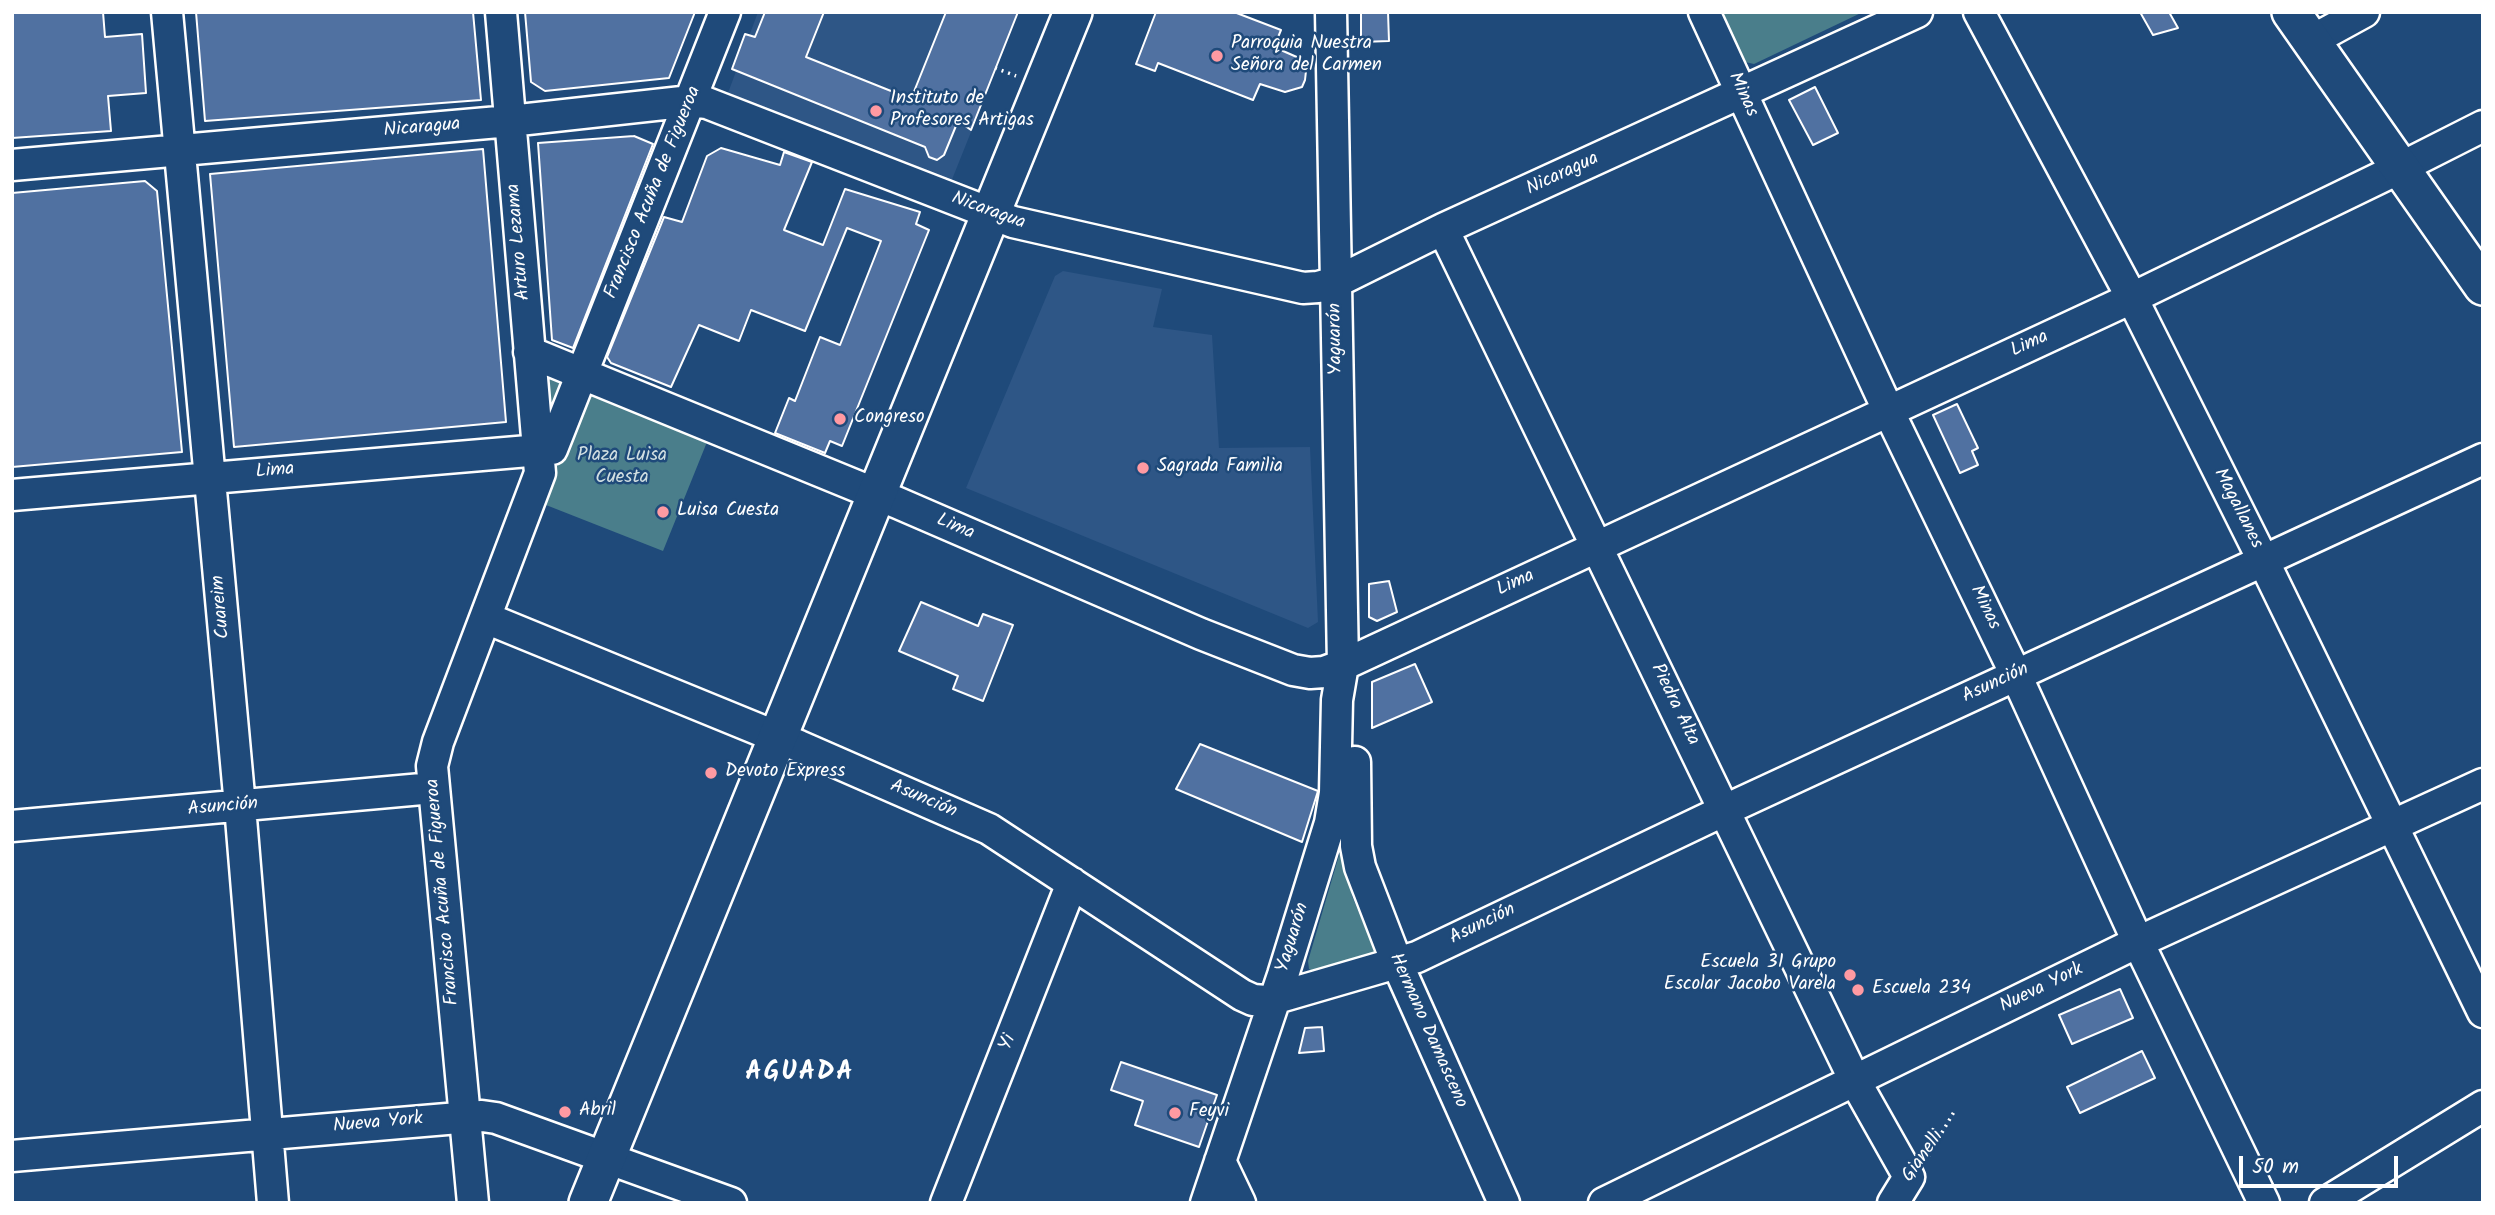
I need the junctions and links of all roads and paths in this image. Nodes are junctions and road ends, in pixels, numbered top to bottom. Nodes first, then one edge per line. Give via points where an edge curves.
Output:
1 (167, 12) edge
2 (500, 12) edge
3 (725, 12) edge
4 (1073, 12) edge
5 (1097, 12) edge
6 (1331, 12) edge
7 (1704, 12) edge
8 (1917, 12) edge
9 (1979, 12) edge
10 (2364, 12) edge
11 (2301, 26) edge
12 (1741, 93) junction
13 (691, 101) junction
14 (510, 121) junction
15 (2483, 125) edge
16 (179, 150) junction
17 (12, 165) edge
18 (2400, 169) junction
19 (1002, 218) junction
20 (1443, 229) junction
21 (1336, 282) junction
22 (2483, 286) edge
23 (2132, 298) junction
24 (529, 352) junction
25 (582, 374) junction
26 (1888, 410) junction
27 (2483, 459) edge
28 (539, 462) junction
29 (210, 478) junction
30 (12, 495) edge
31 (887, 499) junction
32 (1596, 546) junction
33 (2263, 560) junction
34 (486, 618) junction
35 (1343, 665) junction
36 (2016, 675) junction
37 (788, 742) junction
38 (2483, 784) edge
39 (433, 788) junction
40 (240, 806) junction
41 (1725, 810) junction
42 (12, 826) edge
43 (2393, 827) junction
44 (1357, 856) joint
45 (1072, 883) junction
46 (2138, 942) junction
47 (1397, 963) junction
48 (1275, 1000) junction
49 (2483, 1012) edge
50 (1855, 1081) junction
51 (2483, 1106) edge
52 (1955, 1110) dead end
53 (465, 1117) junction
54 (268, 1133) junction
55 (12, 1156) edge
56 (1220, 1161) junction
57 (617, 1163) junction
58 (1909, 1177) junction
59 (273, 1203) edge
60 (473, 1203) edge
61 (588, 1203) edge
62 (614, 1203) edge
63 (731, 1203) edge
64 (946, 1203) edge
65 (1206, 1203) edge
66 (1240, 1203) edge
67 (1504, 1203) edge
68 (1604, 1203) edge
69 (1893, 1203) edge
70 (2264, 1203) edge
71 (2325, 1203) edge

1 - 16 street, Cuareim
2 - 14 street, Arturo Lezama
3 - 13 street, Francisco Acuña de Figueroa
4 - 19 main road
5 - 19 main road
6 - 21 street, Yaguarón
7 - 12 street, Minas
8 - 12 street, Nicaragua
9 - 23 street, Magallanes
10 - 11 street
11 - 18 main road
12 - 20 street, Nicaragua
12 - 26 street, Minas
13 - 14 street, Nicaragua
13 - 19 street, Nicaragua
13 - 25 street, Francisco Acuña de Figueroa
14 - 16 street, Nicaragua
14 - 24 street, Arturo Lezama
15 - 18 street, Lima
16 - 17 street, Nicaragua
16 - 29 street, Cuareim
18 - 22 main road
18 - 23 street, Lima
19 - 21 street, Nicaragua via 1303,288
19 - 31 main road
20 - 21 street, Nicaragua
20 - 32 street, Piedra Alta
21 - 35 street, Yaguarón
23 - 26 street, Lima
23 - 33 street, Magallanes
24 - 25 street, Lima
24 - 28 street, Arturo Lezama
25 - 28 street, Francisco Acuña de Figueroa via 552,449
25 - 31 street, Lima
26 - 32 street, Lima
26 - 36 street, Minas
27 - 33 street, Asunción
28 - 29 street, Lima
28 - 34 street, Francisco Acuña de Figueroa
29 - 30 street, Lima
29 - 40 street, Cuareim
31 - 35 street, Lima via 1293,670 1324,672
31 - 37 main road
32 - 35 street, Lima
32 - 41 street, Piedra Alta
33 - 36 street, Asunción
33 - 43 street, Magallanes
34 - 37 street, Asunción
34 - 39 street, Francisco Acuña de Figueroa via 438,741
35 - 44 street, Yaguarón via 1355,711
35 - 48 street, Yaguarón via 1330,823
36 - 41 street, Asunción
36 - 46 street, Minas
37 - 45 street, Asunción via 989,829
37 - 57 main road
38 - 43 street, Nueva York
39 - 40 street, Asunción
39 - 53 street, Francisco Acuña de Figueroa
40 - 42 street, Asunción
40 - 54 street, Cuareim
41 - 47 street, Asunción
41 - 50 street, Piedra Alta
43 - 46 street, Nueva York
43 - 49 street, Magallanes
44 - 47 street, Hermano Damasceno
45 - 48 street, Asunción via 1248,998
45 - 64 street, Yi
46 - 50 street, Nueva York
46 - 70 street, Minas
47 - 48 street, Asunción
47 - 67 street, Hermano Damasceno
48 - 56 street, Yaguarón
50 - 58 street, Piedra Alta
50 - 68 street, Nueva York
51 - 71 street
52 - 58 path, Gianelli via 1924,1163
53 - 54 street, Nueva York
53 - 57 street, Nueva York via 496,1118
53 - 60 street, Francisco Acuña de Figueroa
54 - 55 street, Nueva York
54 - 59 street, Cuareim
56 - 65 street, Yaguarón
56 - 66 street
57 - 61 main road
57 - 62 main road
57 - 63 street, Nueva York
58 - 69 street, Gianelli

